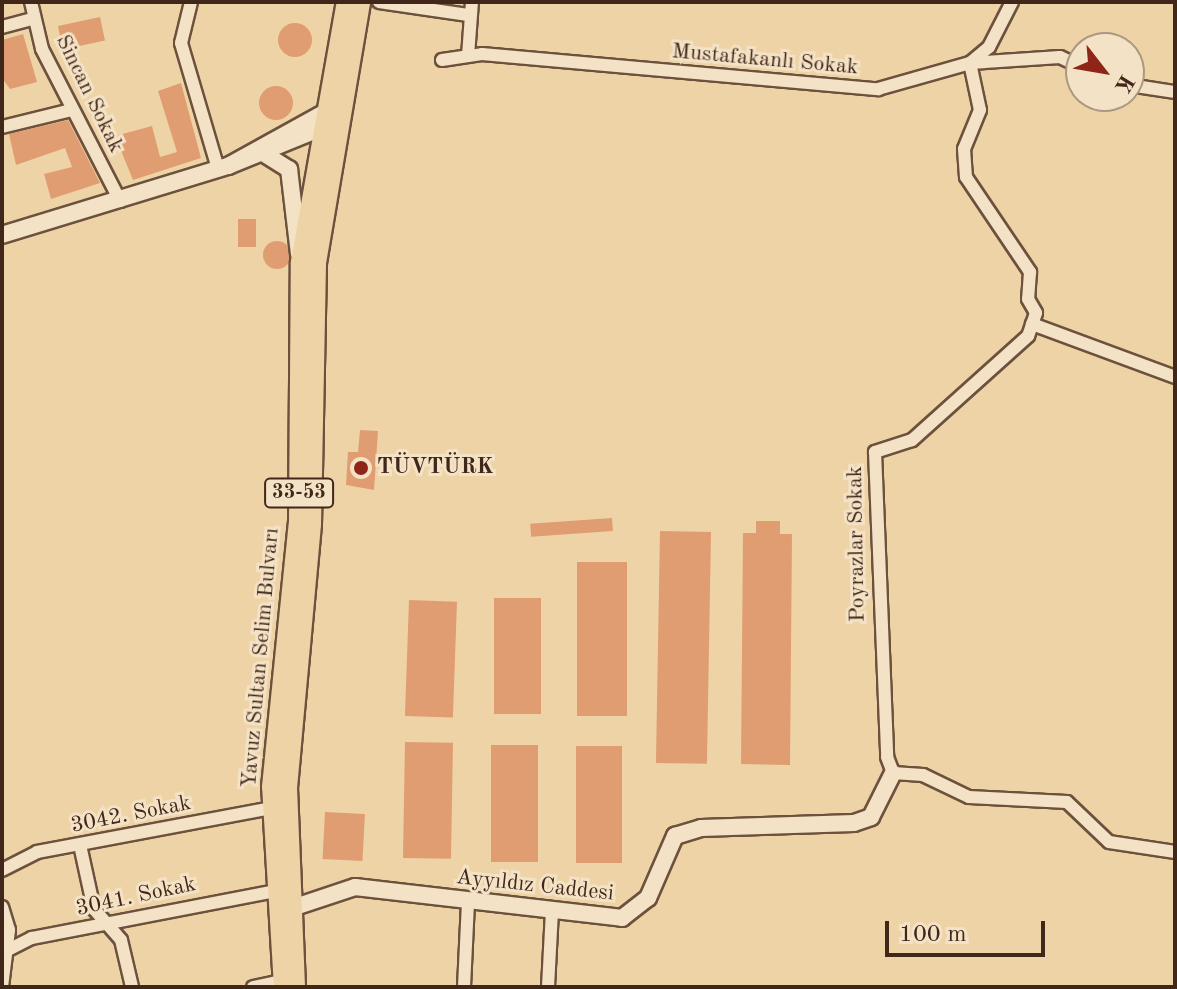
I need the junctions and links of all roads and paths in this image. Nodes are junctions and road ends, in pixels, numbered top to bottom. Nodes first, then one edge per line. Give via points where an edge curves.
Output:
1 (31, 2) edge
2 (191, 2) edge
3 (346, 2) edge
4 (361, 2) edge
5 (379, 2) edge
6 (1012, 2) edge
7 (470, 8) edge
8 (32, 19) junction
9 (2, 27) edge
10 (468, 56) junction
11 (1065, 59) edge
12 (442, 60) dead end
13 (970, 63) junction
14 (1145, 87) edge
15 (1175, 92) edge
16 (71, 110) junction
17 (322, 120) junction
18 (2, 127) edge
19 (263, 153) junction
20 (223, 167) junction
21 (120, 201) junction
22 (2, 235) edge
23 (300, 262) junction
24 (1032, 324) junction
25 (1175, 377) edge
26 (893, 773) junction
27 (271, 808) junction
28 (80, 845) junction
29 (1175, 852) edge
30 (2, 870) edge
31 (275, 891) junction
32 (468, 901) junction
33 (2, 907) edge
34 (289, 909) junction
35 (552, 910) junction
36 (109, 923) junction
37 (8, 950) junction
38 (287, 985) edge
39 (2, 987) edge
40 (132, 987) edge
41 (253, 987) edge
42 (464, 987) edge
43 (548, 987) edge

1 - 8 street, Sincan Sokak
2 - 20 street via 181,43
3 - 17 main road, Yavuz Sultan Selim Bulvarı / 33-53
4 - 34 main road, Yavuz Sultan Selim Bulvarı / 33-53 via 321,212 312,524 288,788
5 - 7 street
6 - 13 street via 989,47
7 - 10 street
8 - 9 street
8 - 16 street, Sincan Sokak
10 - 12 street, Mustafakanlı Sokak
10 - 13 street, Mustafakanlı Sokak via 878,89
11 - 13 street, Mustafakanlı Sokak
13 - 24 street via 980,110 964,149 966,177 1030,272
14 - 15 street
16 - 18 street
16 - 21 street, Sincan Sokak
17 - 19 street
17 - 20 street
17 - 23 main road, Yavuz Sultan Selim Bulvarı / 33-53
19 - 20 street
19 - 23 street via 289,169
20 - 21 street
21 - 22 street
23 - 27 main road, Yavuz Sultan Selim Bulvarı / 33-53 via 298,523
24 - 25 street
24 - 26 street, Poyrazlar Sokak via 1028,336 912,440 875,452 878,617
26 - 29 street via 923,775 993,802 1067,802 1109,842
26 - 35 street, Ayyıldız Caddesi via 871,817 854,823 701,828 675,836 639,911 622,918
27 - 28 street, 3042. Sokak
27 - 31 main road, Yavuz Sultan Selim Bulvarı / 33-53
28 - 30 street, 3042. Sokak via 37,852
28 - 36 street via 94,909
31 - 36 street, 3041. Sokak
31 - 38 main road, Yavuz Sultan Selim Bulvarı / 33-53
32 - 34 street, Ayyıldız Caddesi via 355,887
32 - 35 street, Ayyıldız Caddesi
32 - 42 street
33 - 37 street
34 - 38 main road, Yavuz Sultan Selim Bulvarı / 33-53
35 - 43 street
36 - 37 street, 3041. Sokak via 32,938
36 - 40 street
37 - 39 street
38 - 41 street

